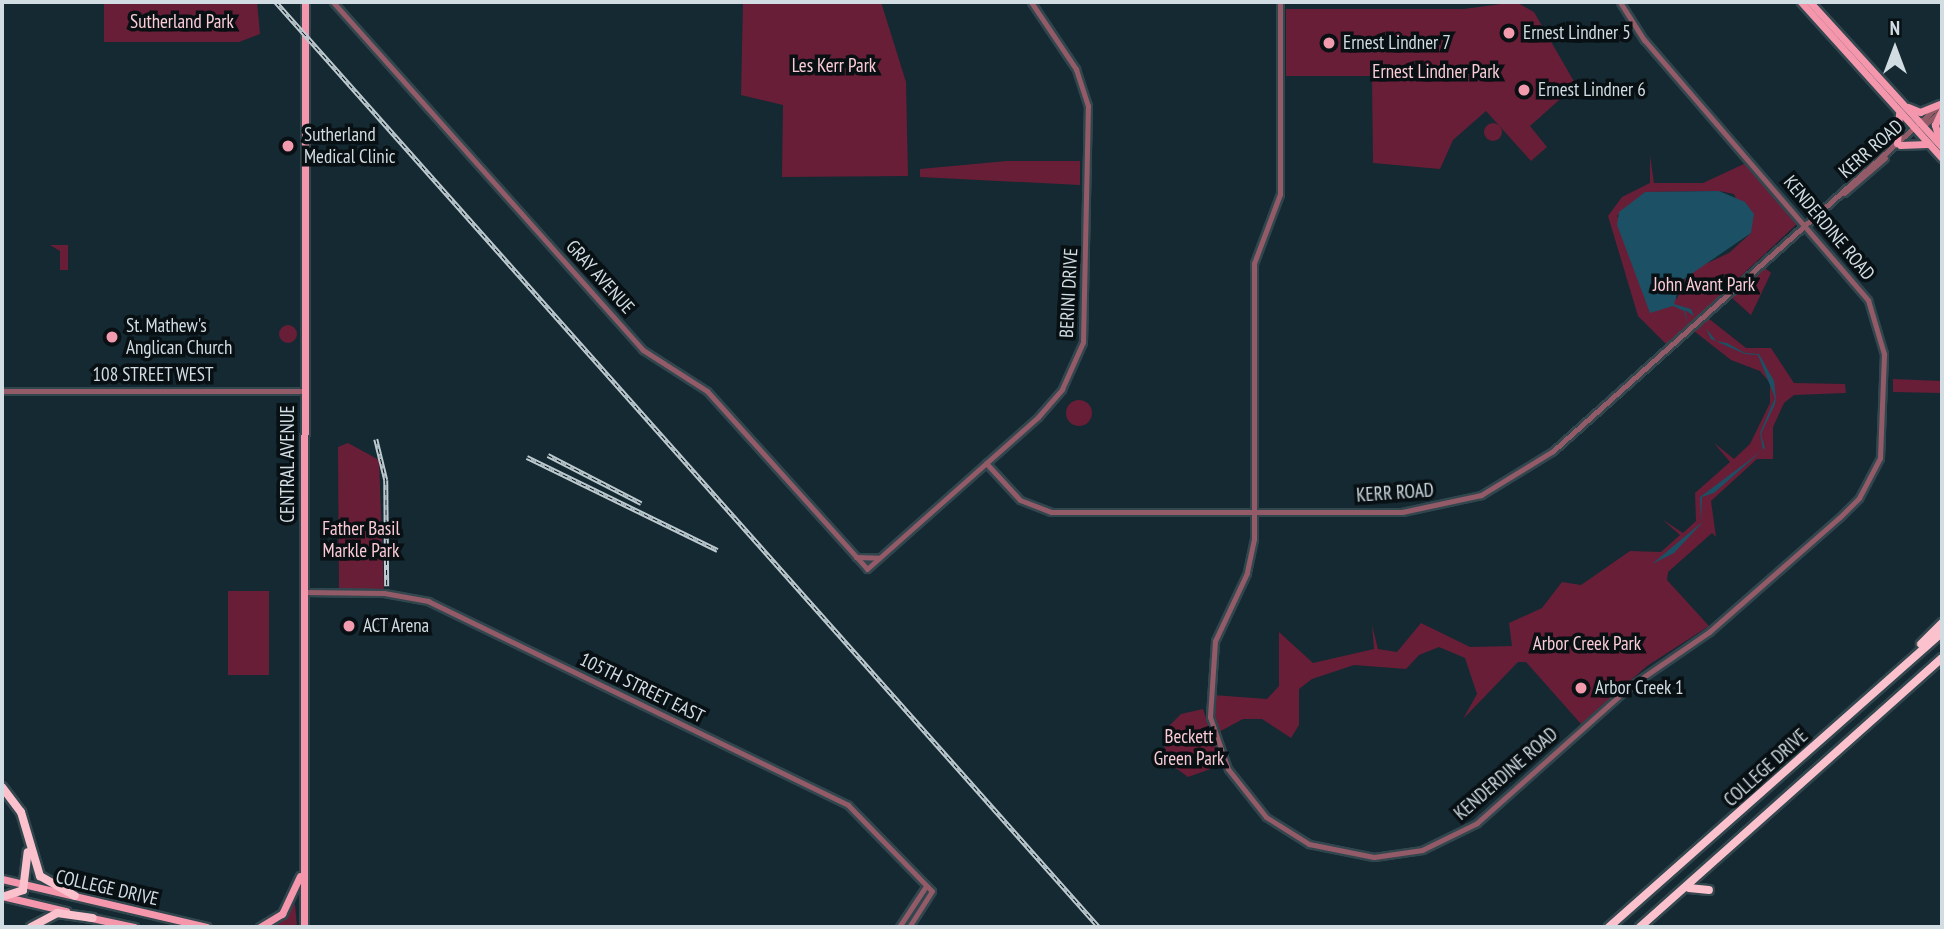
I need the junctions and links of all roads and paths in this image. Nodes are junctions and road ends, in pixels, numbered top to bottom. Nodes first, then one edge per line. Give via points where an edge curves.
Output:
1 (305, 2) edge
2 (333, 2) edge
3 (1031, 2) edge
4 (1280, 2) edge
5 (1620, 2) edge
6 (1801, 2) edge
7 (1810, 2) edge
8 (1898, 105) junction
9 (1942, 107) edge
10 (1919, 127) junction
11 (1899, 144) junction
12 (1940, 148) edge
13 (1942, 158) edge
14 (1808, 225) junction
15 (2, 391) edge
16 (304, 391) junction
17 (986, 463) junction
18 (1254, 512) junction
19 (879, 558) joint
20 (304, 592) junction
21 (1942, 623) edge
22 (1942, 632) edge
23 (1942, 659) edge
24 (1839, 724) junction
25 (2, 787) edge
26 (27, 834) junction
27 (303, 861) junction
28 (2, 879) edge
29 (25, 885) junction
30 (926, 886) junction
31 (1709, 890) dead end
32 (3, 896) edge
33 (75, 896) junction
34 (1675, 898) junction
35 (93, 918) junction
36 (31, 927) edge
37 (134, 927) edge
38 (206, 927) edge
39 (260, 927) edge
40 (304, 927) edge
41 (899, 927) edge
42 (909, 927) edge
43 (1609, 927) edge
44 (1640, 927) edge

1 - 16 main road, CENTRAL AVENUE
2 - 19 street, GRAY AVENUE via 643,350 707,391 856,557
3 - 17 street, BERINI DRIVE via 1076,69 1088,106 1086,325 1062,389
4 - 18 street, KENDERDINE ROAD via 1280,194 1254,263
5 - 14 street, KENDERDINE ROAD via 1644,40
6 - 8 main road
7 - 8 main road
8 - 9 main road via 1920,112
8 - 10 main road
8 - 11 main road via 1903,128
9 - 10 street, KERR ROAD
9 - 12 main road via 1935,125
10 - 11 street, KERR ROAD
10 - 12 main road
11 - 12 main road via 1917,141
11 - 14 street, KERR ROAD
12 - 13 main road
14 - 18 street, KERR ROAD via 1553,451 1497,488 1419,510
14 - 18 street, KENDERDINE ROAD via 1859,287 1879,326 1884,439 1870,482 1842,514 1709,632 1629,687 1483,818 1449,840 1383,857 1324,849 1266,817 1228,769 1210,717 1209,676 1217,634 1249,568
15 - 16 street, 108 STREET WEST
16 - 20 main road, CENTRAL AVENUE
17 - 18 street, KERR ROAD via 1020,500 1045,512
17 - 19 street, BERINI DRIVE
20 - 27 main road, CENTRAL AVENUE
20 - 30 street, 105TH STREET EAST via 397,593 428,601 848,805
21 - 24 highway
22 - 24 highway, COLLEGE DRIVE
23 - 34 highway, COLLEGE DRIVE
24 - 43 highway, COLLEGE DRIVE
25 - 26 highway
26 - 29 highway
26 - 33 highway via 40,876
27 - 39 main road via 296,892 282,914
27 - 40 main road, CENTRAL AVENUE
28 - 29 main road, COLLEGE DRIVE
29 - 32 highway via 19,895
29 - 33 main road, COLLEGE DRIVE
30 - 41 street
30 - 42 street, 105TH STREET EAST via 932,891
31 - 34 highway via 1696,885
32 - 35 main road, COLLEGE DRIVE
33 - 38 main road, COLLEGE DRIVE
34 - 44 highway, COLLEGE DRIVE
35 - 36 highway via 57,913
35 - 37 main road, COLLEGE DRIVE

